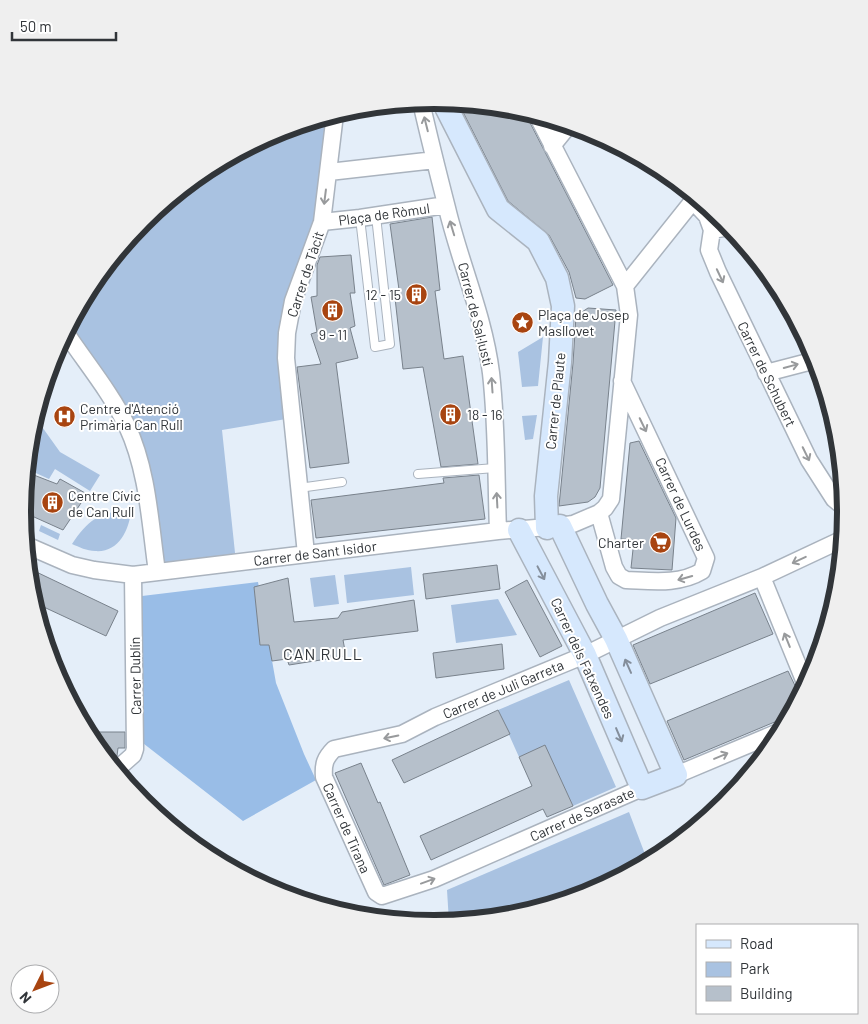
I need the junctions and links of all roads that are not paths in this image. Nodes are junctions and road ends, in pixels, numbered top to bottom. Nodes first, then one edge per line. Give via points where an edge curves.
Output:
1 (423, 109) edge
2 (447, 110) edge
3 (334, 122) edge
4 (541, 124) edge
5 (564, 131) edge
6 (552, 146) junction
7 (435, 160) junction
8 (329, 172) junction
9 (692, 203) edge
10 (446, 206) junction
11 (706, 215) edge
12 (368, 217) junction
13 (322, 222) junction
14 (720, 229) edge
15 (712, 230) junction
16 (625, 286) junction
17 (71, 339) edge
18 (807, 362) edge
19 (766, 372) junction
20 (622, 381) junction
21 (495, 468) junction
22 (418, 474) dead end
23 (342, 482) dead end
24 (299, 488) junction
25 (837, 501) edge
26 (602, 511) junction
27 (553, 527) junction
28 (509, 530) junction
29 (835, 543) edge
30 (33, 548) edge
31 (306, 554) junction
32 (157, 572) junction
33 (133, 575) junction
34 (762, 577) junction
35 (616, 639) junction
36 (585, 655) junction
37 (802, 675) edge
38 (769, 736) edge
39 (326, 756) joint
40 (121, 765) edge
41 (676, 775) junction
42 (642, 788) junction
43 (382, 896) joint

7 -> 1 street, Carrer de Sal·lustí
2 - 27 street, Carrer de Plaute via 498,209 538,241 556,278 563,306 546,496
3 - 8 street, Carrer de Tàcit
4 - 6 street
5 - 6 street
6 - 16 street
7 - 8 street
7 - 10 street, Carrer de Sal·lustí
8 -> 13 street, Carrer de Tàcit
9 - 16 street
10 - 12 street, Plaça de Ròmul
21 -> 10 street, Carrer de Sal·lustí via 491,372 480,318
11 - 15 street
12 - 12 lane via 375,346 390,344
12 - 13 street, Plaça de Ròmul
13 - 24 street, Carrer de Tàcit via 293,301 287,333 286,358
14 - 15 street
15 -> 19 street, Carrer de Schubert via 709,250
16 - 20 street via 629,315
17 - 32 street via 127,426 143,471
19 -> 18 street
19 -> 25 street, Carrer de Schubert via 809,460
20 - 26 street via 611,499
20 -> 26 street, Carrer de Lurdes via 706,558 702,571 678,581 626,580 619,576 614,567
21 - 22 lane
28 -> 21 street, Carrer de Sal·lustí
23 - 24 lane
24 - 31 street, Carrer de Tàcit
26 - 27 street, Carrer de Sant Isidor via 573,524
27 - 28 street, Carrer de Sant Isidor
27 - 35 street
28 - 31 street, Carrer de Sant Isidor
28 -> 36 street, Carrer dels Fatxendes
29 -> 34 street, Carrer de Juli Garreta
30 - 33 street, Carrer de Sant Isidor via 72,565
31 - 32 street, Carrer de Sant Isidor
32 - 33 street, Carrer de Sant Isidor
33 - 40 street, Carrer Dublín via 136,743 132,755
34 - 35 street, Carrer de Juli Garreta
37 -> 34 street
35 - 36 street, Carrer de Juli Garreta
41 -> 35 street
36 -> 39 street, Carrer de Juli Garreta via 435,717 402,734 334,749
36 -> 42 street, Carrer dels Fatxendes
41 -> 38 street, Carrer de Sarasate
39 - 43 street, Carrer de Tirana via 324,777 376,892
41 - 42 street, Carrer de Sarasate
43 -> 42 street, Carrer de Sarasate via 434,879

